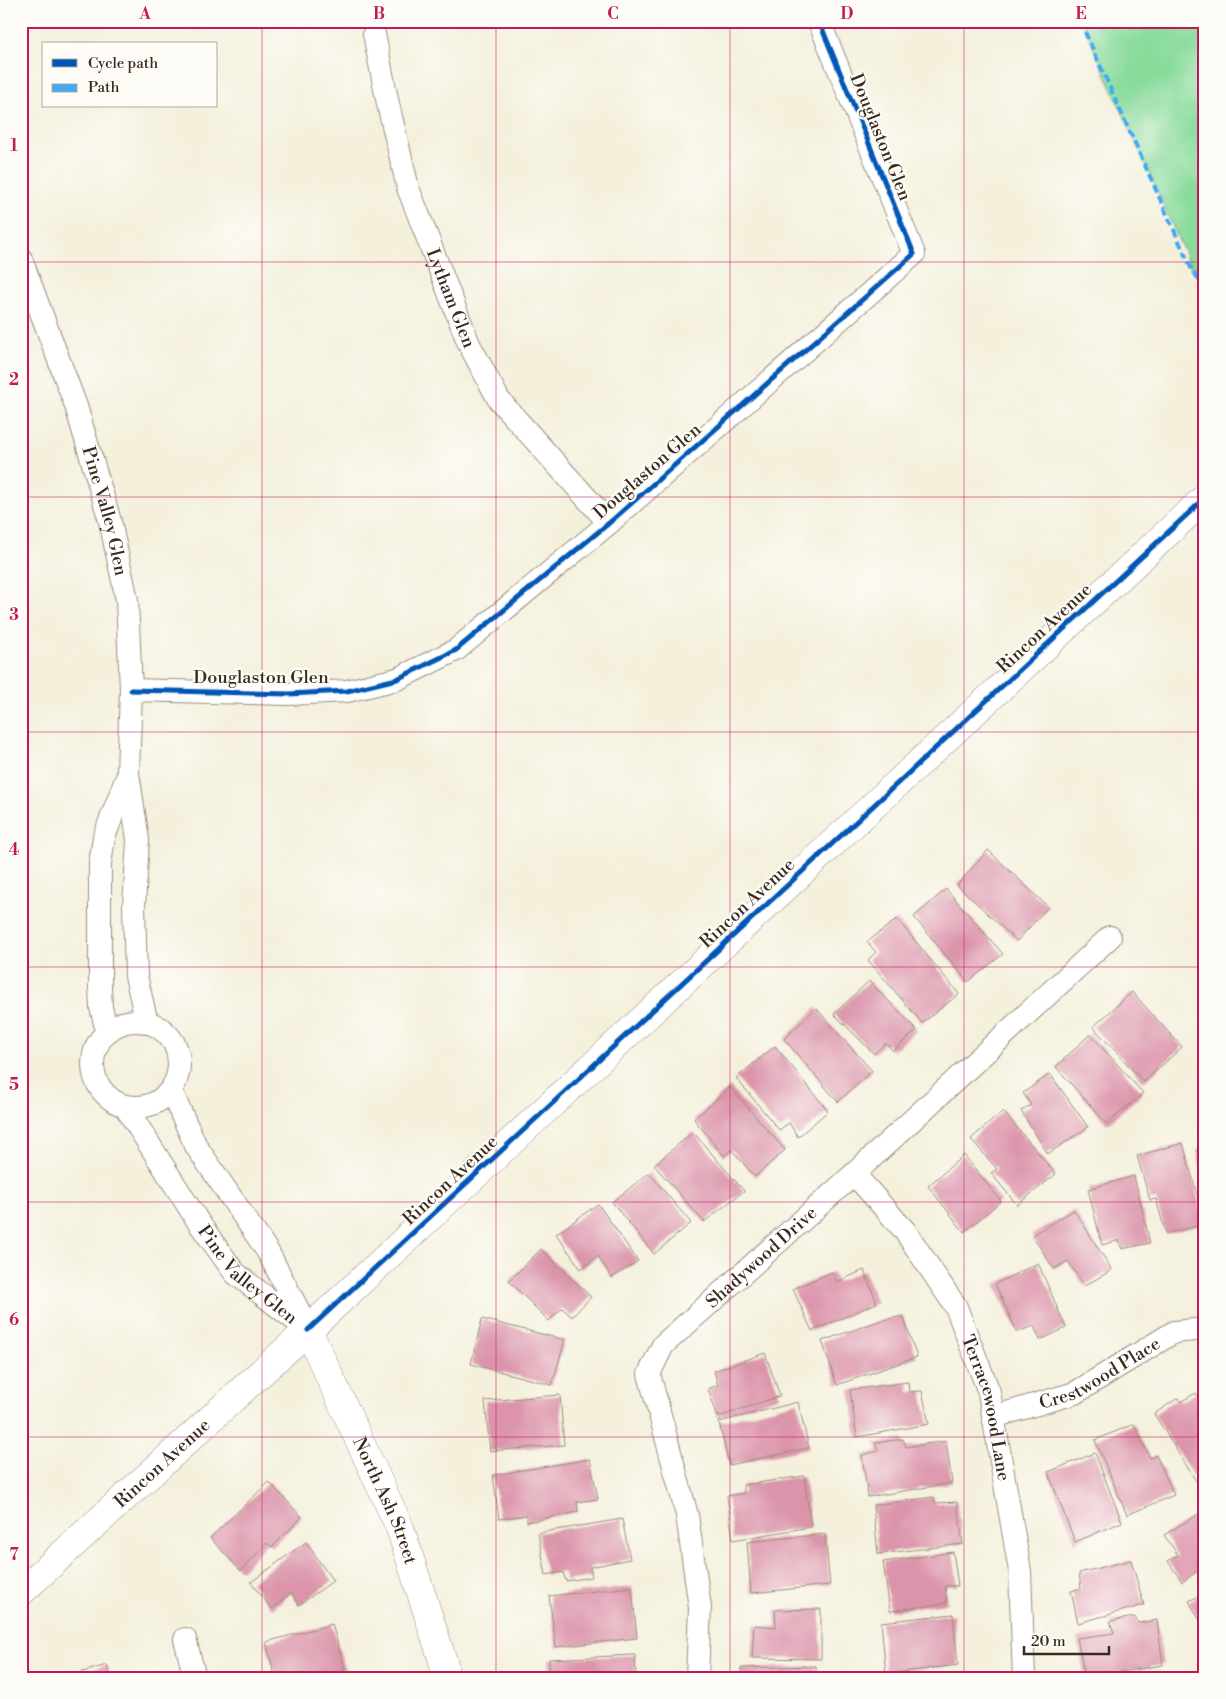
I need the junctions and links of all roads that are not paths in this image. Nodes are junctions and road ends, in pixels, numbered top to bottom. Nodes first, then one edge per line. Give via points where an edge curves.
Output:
1 (819, 21) edge
2 (374, 34) dead end
3 (21, 260) edge
4 (1205, 498) edge
5 (609, 523) junction
6 (131, 690) junction
7 (128, 773) junction
8 (1110, 937) dead end
9 (147, 1023) junction
10 (107, 1032) junction
11 (171, 1091) junction
12 (125, 1106) junction
13 (854, 1174) junction
14 (1205, 1329) edge
15 (308, 1330) junction
16 (993, 1417) junction
17 (21, 1592) edge
18 (185, 1639) dead end
19 (195, 1678) edge
20 (445, 1678) edge
21 (697, 1678) edge
22 (1024, 1678) edge

1 - 5 street, Douglaston Glen via 914,254
2 - 5 street, Lytham Glen via 408,188 469,344 499,400
3 - 6 street, Pine Valley Glen via 76,406 110,521 127,600
4 - 15 street, Rincon Avenue
5 - 6 street, Douglaston Glen via 456,650 397,679 347,691 289,694
6 - 7 street, Pine Valley Glen
7 - 9 street, Pine Valley Glen via 138,840 134,906 136,976
7 - 10 street, Pine Valley Glen via 104,837 100,864 100,987
8 - 13 street, Shadywood Drive
9 - 10 street via 126,1022
9 - 11 street via 160,1028 171,1038 177,1050 178,1078
10 - 12 street, Pine Valley Glen via 94,1055 96,1081 103,1093
11 - 12 street via 150,1106
11 - 15 street, Pine Valley Glen via 196,1146 268,1252
12 - 15 street, Pine Valley Glen via 199,1223 235,1273
13 - 16 street, Terracewood Lane via 905,1231 956,1307 989,1392
13 - 21 street, Shadywood Drive via 663,1345 649,1374 687,1515 700,1608
14 - 16 street, Crestwood Place via 1174,1332 1075,1393
15 - 17 street, Rincon Avenue
15 - 20 street, North Ash Street via 400,1528 444,1664
16 - 22 street, Terracewood Lane via 1020,1571
18 - 19 street

